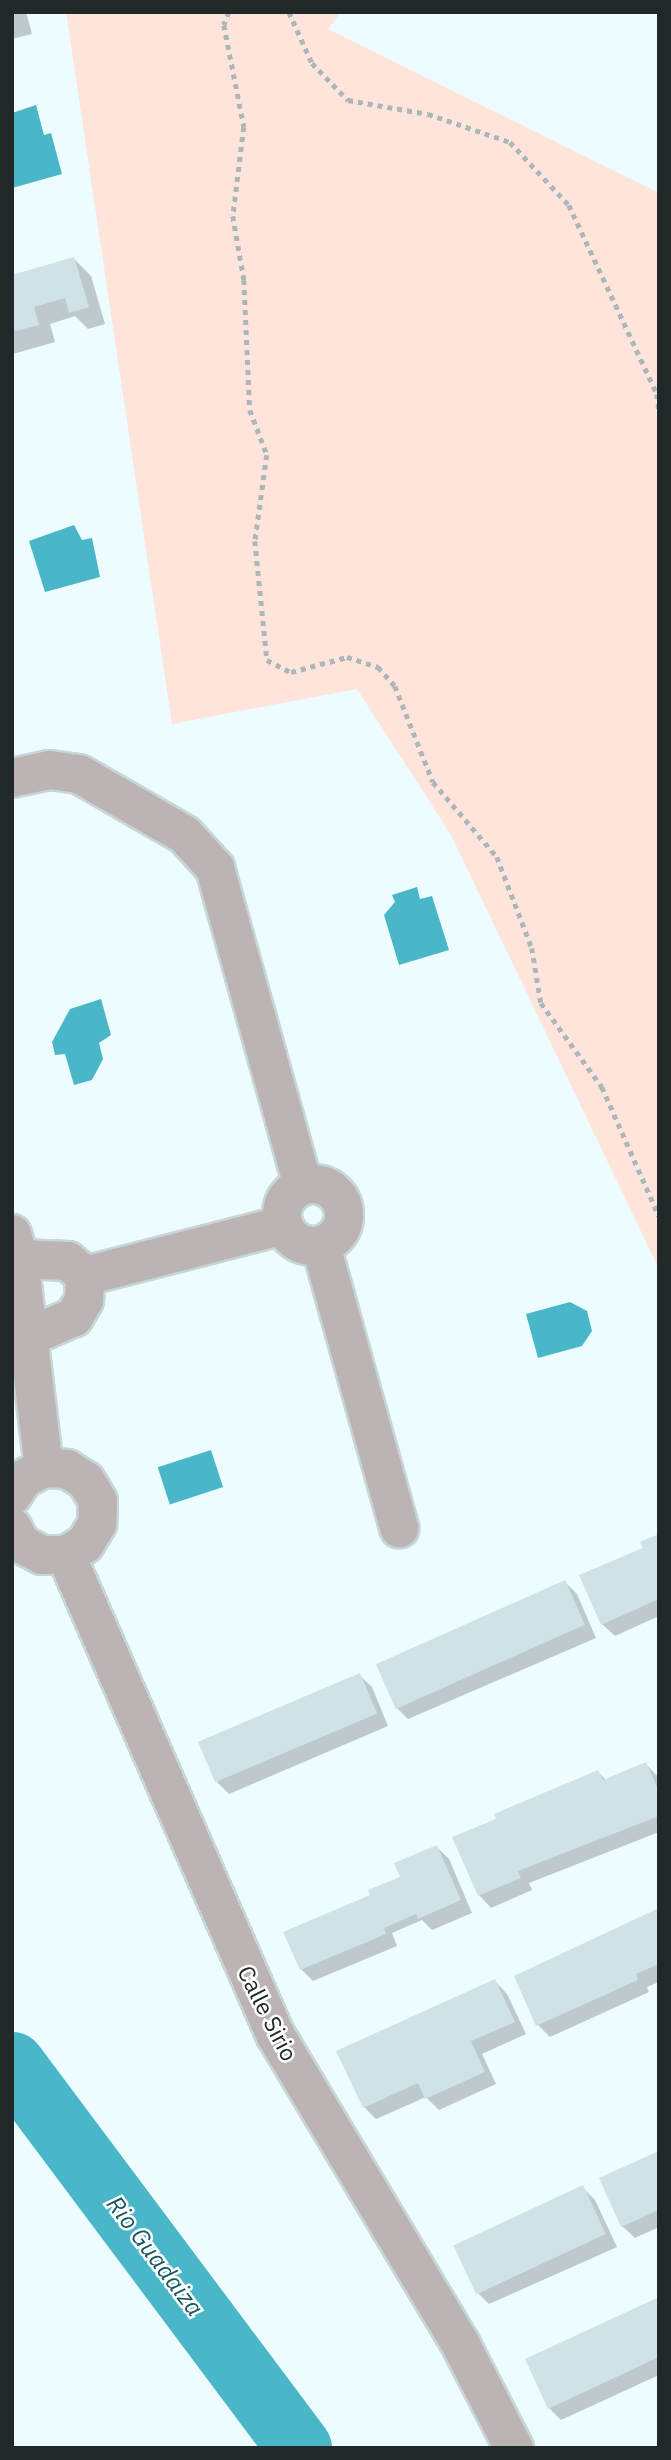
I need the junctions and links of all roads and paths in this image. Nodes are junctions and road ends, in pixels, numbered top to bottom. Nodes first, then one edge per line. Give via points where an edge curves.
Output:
1 (229, 12) edge
2 (289, 12) edge
3 (659, 410) edge
4 (12, 778) edge
5 (303, 1185) junction
6 (659, 1216) edge
7 (283, 1225) junction
8 (16, 1246) edge
9 (321, 1246) junction
10 (85, 1276) junction
11 (30, 1336) junction
12 (44, 1468) junction
13 (12, 1496) edge
14 (12, 1527) edge
15 (399, 1528) dead end
16 (66, 1555) junction
17 (514, 2448) edge

1 - 6 path via 224,25 244,127 233,216 244,280 250,410 267,454 255,541 267,660 291,672 347,657 378,667 395,686 432,782 497,857 532,948 541,1003 602,1087
2 - 3 path via 312,62 348,100 428,114 510,142 569,205 657,394
4 - 5 street via 50,770 79,774 185,835 215,868
5 - 7 street via 285,1201
5 - 9 street via 320,1184 335,1192 344,1206 345,1223 336,1238
7 - 9 street via 291,1238
7 - 10 street
8 - 10 street via 68,1261
8 - 11 street
9 - 15 street
10 - 11 street via 83,1300 74,1317
11 - 12 street
12 - 13 street via 23,1479
12 - 16 street via 67,1469 86,1481 98,1501 97,1524 85,1544
14 - 16 street via 21,1544 42,1555
16 - 17 street, Calle Sirio via 275,2034 461,2345

